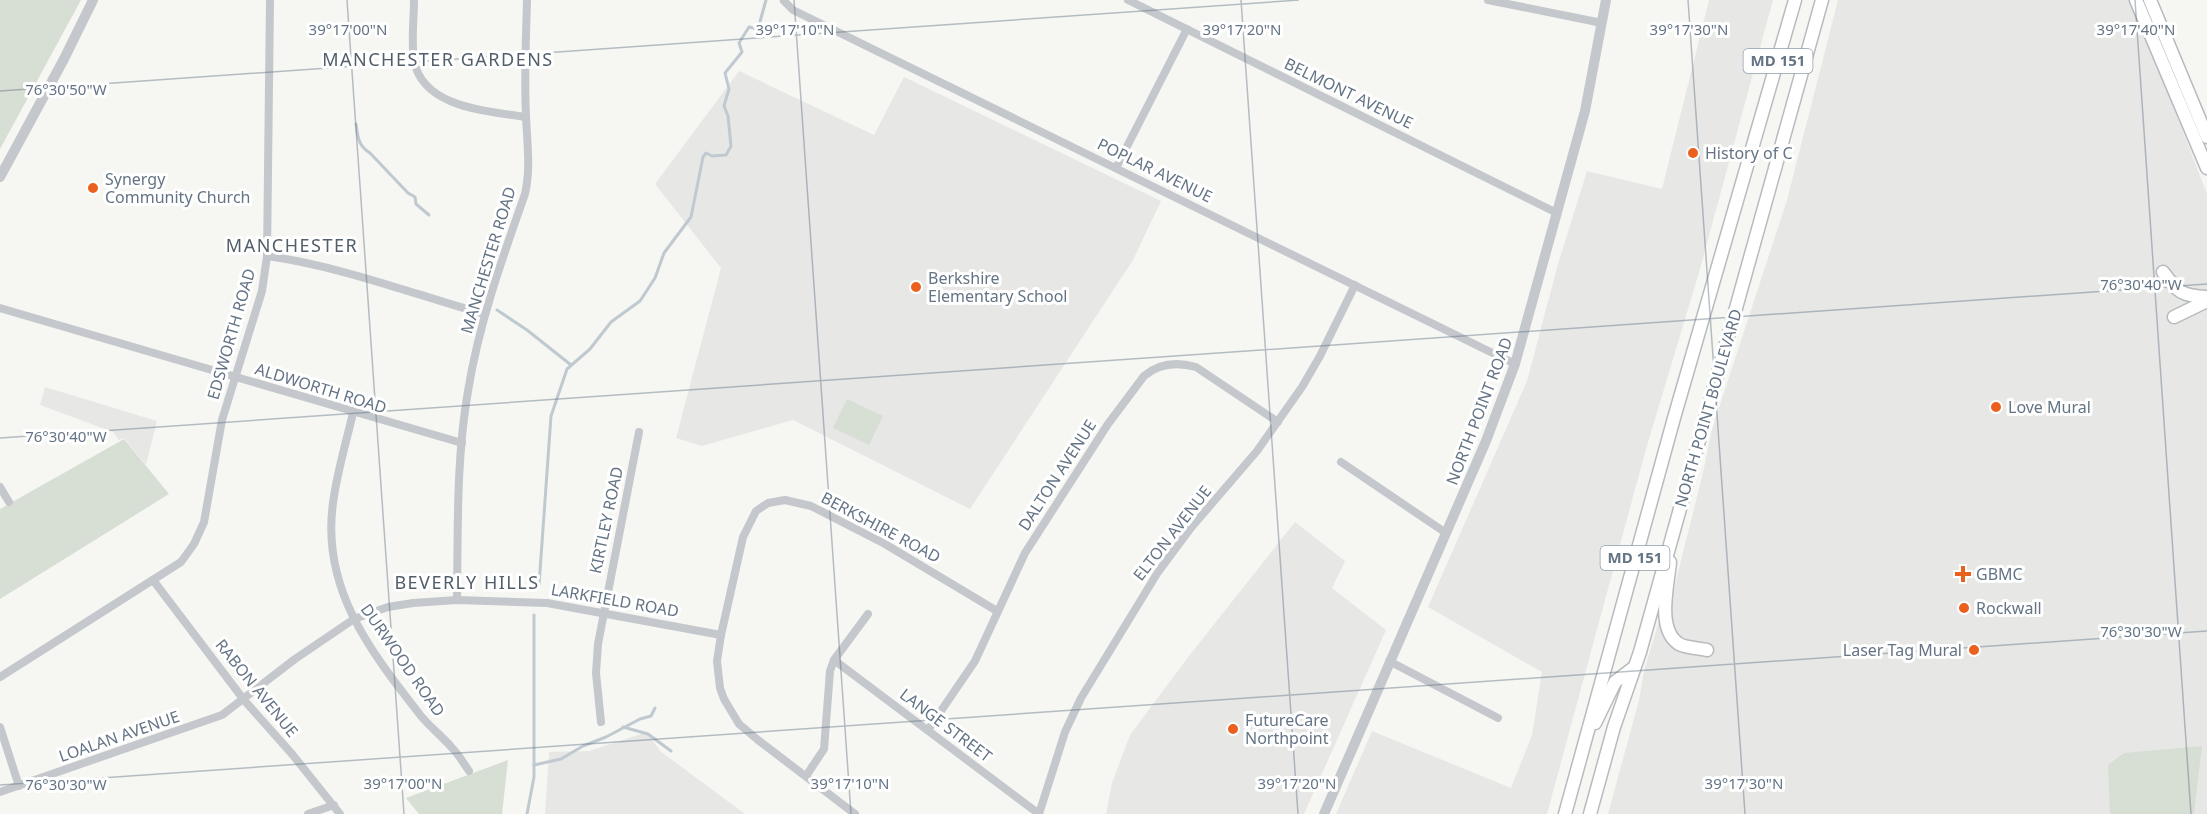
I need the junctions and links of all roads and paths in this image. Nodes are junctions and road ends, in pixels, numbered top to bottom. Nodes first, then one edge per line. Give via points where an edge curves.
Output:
1 (93, 0) edge
2 (270, 0) edge
3 (414, 0) edge
4 (527, 0) edge
5 (1128, 0) edge
6 (1488, 0) edge
7 (1606, 0) edge
8 (1795, 0) edge
9 (1822, 0) edge
10 (2136, 0) edge
11 (2150, 0) edge
12 (784, 1) edge
13 (1602, 23) junction
14 (1187, 29) junction
15 (526, 117) junction
16 (2207, 136) edge
17 (1116, 168) junction
18 (2207, 168) edge
19 (0, 177) edge
20 (1557, 213) junction
21 (267, 256) junction
22 (2163, 272) dead end
23 (1355, 285) junction
24 (2207, 299) edge
25 (0, 308) edge
26 (484, 314) junction
27 (2174, 317) dead end
28 (1515, 364) junction
29 (235, 378) junction
30 (353, 413) junction
31 (1278, 422) junction
32 (639, 432) dead end
33 (462, 443) junction
34 (1341, 462) dead end
35 (0, 487) edge
36 (9, 502) dead end
37 (1673, 529) junction
38 (1446, 533) junction
39 (153, 580) junction
40 (457, 600) junction
41 (603, 611) junction
42 (997, 611) junction
43 (868, 614) dead end
44 (354, 620) junction
45 (721, 634) junction
46 (1707, 650) dead end
47 (834, 660) junction
48 (1389, 661) junction
49 (1632, 669) junction
50 (0, 676) edge
51 (244, 700) junction
52 (1498, 718) dead end
53 (600, 722) dead end
54 (0, 727) edge
55 (928, 730) junction
56 (1578, 764) junction
57 (469, 771) dead end
58 (806, 776) junction
59 (19, 786) junction
60 (0, 792) edge
61 (333, 805) junction
62 (308, 814) edge
63 (340, 814) edge
64 (855, 814) edge
65 (1039, 814) edge
66 (1324, 814) edge
67 (1565, 814) edge
68 (1590, 814) edge

1 - 19 street
2 - 21 street, EDSWORTH ROAD
3 - 15 street via 414,62 425,83 458,103
4 - 15 street, MANCHESTER ROAD
5 - 14 street, BELMONT AVENUE
6 - 13 street
7 - 13 street, NORTH POINT ROAD
8 - 56 main road, NORTH POINT BOULEVARD / MD 151
9 - 37 main road, NORTH POINT BOULEVARD / MD 151
10 - 18 main road
11 - 16 main road
12 - 17 street, POPLAR AVENUE via 793,10
13 - 20 street, NORTH POINT ROAD via 1585,111
14 - 17 street
14 - 20 street, BELMONT AVENUE
15 - 26 street, MANCHESTER ROAD via 530,162 527,185
17 - 23 street, POPLAR AVENUE
20 - 28 street, NORTH POINT ROAD
21 - 26 street via 330,269
21 - 29 street, EDSWORTH ROAD via 262,291
22 - 24 main road via 2186,296
23 - 28 street, POPLAR AVENUE
23 - 31 street, ELTON AVENUE via 1312,371
24 - 27 main road
25 - 29 street, ALDWORTH ROAD
26 - 33 street, MANCHESTER ROAD
28 - 38 street, NORTH POINT ROAD
29 - 30 street, ALDWORTH ROAD
29 - 39 street, EDSWORTH ROAD via 222,420 200,534 181,562
30 - 33 street, ALDWORTH ROAD
30 - 44 street, DURWOOD ROAD via 335,488 331,538 336,574
31 - 42 street, DALTON AVENUE via 1196,367 1170,365 1152,369 1108,424 1038,531
31 - 65 street, ELTON AVENUE via 1174,549 1142,596 1072,713
32 - 41 street, KIRTLEY ROAD
33 - 40 street, MANCHESTER ROAD
34 - 38 street
35 - 36 street
37 - 46 main road via 1667,632 1680,645
37 - 49 main road, NORTH POINT BOULEVARD / MD 151
38 - 48 street, NORTH POINT ROAD
39 - 50 street, EDSWORTH ROAD
39 - 51 street, RABON AVENUE
40 - 41 street, LARKFIELD ROAD via 547,603
40 - 44 street, LARKFIELD ROAD via 399,605
41 - 45 street, LARKFIELD ROAD
41 - 53 street, KIRTLEY ROAD via 596,673
42 - 45 street, BERKSHIRE ROAD via 885,544 811,506 784,500 762,506 746,526
42 - 55 street, DALTON AVENUE via 975,662
43 - 47 street
44 - 51 street, LARKFIELD ROAD via 295,659
44 - 57 street, DURWOOD ROAD via 401,690
45 - 58 street, BERKSHIRE ROAD via 718,674 730,712 739,724
47 - 55 street, LANGE STREET
47 - 58 street via 824,749
48 - 52 street
48 - 66 street, NORTH POINT ROAD
49 - 56 main road via 1615,682
49 - 68 main road, NORTH POINT BOULEVARD / MD 151
51 - 59 street, LOALAN AVENUE via 207,722
51 - 61 street, RABON AVENUE
54 - 59 street
55 - 65 street, LANGE STREET
56 - 67 main road, NORTH POINT BOULEVARD / MD 151
58 - 64 street, BERKSHIRE ROAD
59 - 60 street, LOALAN AVENUE
61 - 62 street
61 - 63 street, RABON AVENUE

